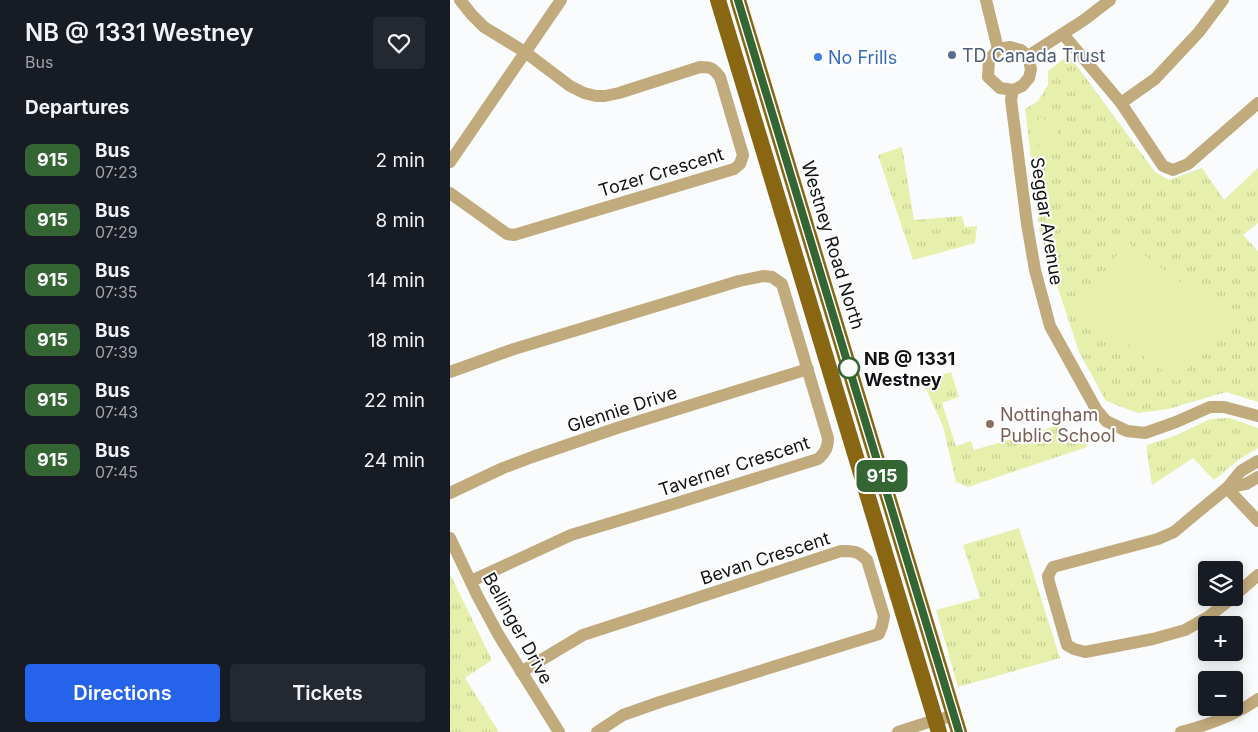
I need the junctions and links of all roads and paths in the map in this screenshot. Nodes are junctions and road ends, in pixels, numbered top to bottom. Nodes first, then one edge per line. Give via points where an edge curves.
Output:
1 (460, 0) edge
2 (561, 0) edge
3 (718, 0) edge
4 (738, 0) edge
5 (986, 0) edge
6 (1110, 0) edge
7 (1223, 0) edge
8 (1063, 34) junction
9 (998, 48) junction
10 (525, 52) junction
11 (1028, 56) junction
12 (1013, 90) junction
13 (1121, 103) junction
14 (1258, 103) edge
15 (450, 162) edge
16 (450, 193) edge
17 (808, 369) junction
18 (450, 372) edge
19 (1258, 416) edge
20 (1258, 461) edge
21 (1258, 477) edge
22 (1227, 488) junction
23 (450, 493) edge
24 (1258, 521) edge
25 (450, 538) edge
26 (1258, 575) edge
27 (471, 581) junction
28 (1243, 588) edge
29 (1222, 606) edge
30 (521, 672) junction
31 (1258, 700) edge
32 (954, 716) junction
33 (937, 726) edge
34 (559, 732) edge
35 (597, 732) edge
36 (898, 732) edge
37 (959, 732) edge
38 (1181, 732) edge

1 - 10 street via 484,27
2 - 10 street
3 - 33 main road
4 - 32 main road, Westney Road North
5 - 9 street
6 - 8 street
7 - 13 street via 1199,32 1155,79
8 - 11 street
8 - 13 street
9 - 11 street via 1010,47
9 - 12 street via 989,60 988,77 1000,88
10 - 15 street
10 - 16 street, Tozer Crescent via 570,86 596,96 619,93 700,67 715,70 720,77 742,155 740,164 734,169 514,235 507,234
11 - 12 street via 1029,78
12 - 19 street, Seggar Avenue via 1011,100 1035,270 1050,326 1096,409 1106,421 1127,432 1145,433 1210,407 1224,407
13 - 14 street via 1163,166 1173,170 1188,164
17 - 18 street, Taverner Crescent via 782,284 772,277 763,276 514,349
17 - 23 street, Glennie Drive via 544,453
17 - 27 street, Taverner Crescent via 828,438 828,447 818,459 571,535
20 - 22 street via 1241,471
21 - 22 street via 1246,484
22 - 24 street
22 - 29 street via 1174,532 1053,566 1048,576 1067,645 1085,652 1185,630
25 - 27 street, Bellinger Drive
26 - 28 street
27 - 30 street, Bellinger Drive
30 - 34 street, Bellinger Drive
30 - 35 street, Bevan Crescent via 583,635 841,551 852,551 867,560 884,616 879,634 660,702 623,715
31 - 38 street via 1225,718
32 - 33 street
32 - 37 main road, Westney Road North
33 - 36 street

